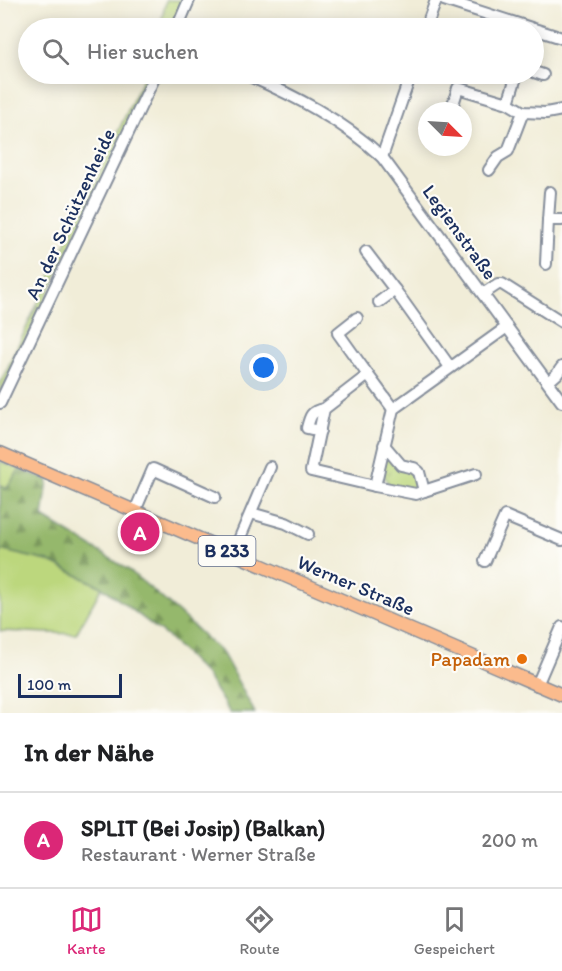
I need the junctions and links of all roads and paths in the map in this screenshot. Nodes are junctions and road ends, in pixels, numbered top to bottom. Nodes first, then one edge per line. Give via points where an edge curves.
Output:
1 (189, 0) edge
2 (436, 0) edge
3 (444, 0) edge
4 (181, 18) edge
5 (430, 18) edge
6 (487, 18) edge
7 (544, 33) edge
8 (562, 38) edge
9 (151, 84) edge
10 (268, 84) edge
11 (408, 84) edge
12 (514, 84) edge
13 (454, 102) edge
14 (508, 103) junction
15 (562, 110) edge
16 (523, 112) junction
17 (382, 157) junction
18 (489, 170) dead end
19 (550, 192) dead end
20 (548, 220) junction
21 (562, 220) edge
22 (366, 252) dead end
23 (546, 264) dead end
24 (395, 290) junction
25 (483, 294) junction
26 (379, 302) dead end
27 (357, 318) dead end
28 (562, 322) edge
29 (507, 327) junction
30 (450, 367) junction
31 (562, 367) edge
32 (368, 375) junction
33 (548, 382) junction
34 (562, 402) edge
35 (0, 403) edge
36 (393, 409) junction
37 (384, 445) junction
38 (0, 453) edge
39 (270, 467) dead end
40 (476, 474) dead end
41 (375, 486) junction
42 (424, 491) junction
43 (215, 497) dead end
44 (135, 512) junction
45 (251, 513) junction
46 (308, 534) dead end
47 (562, 540) edge
48 (233, 554) junction
49 (485, 561) dead end
50 (562, 627) edge
51 (537, 685) junction
52 (562, 695) edge

1 - 4 street
2 - 5 street
3 - 6 street
7 - 8 street
9 - 35 street, An der Schützenheide
10 - 17 street, Legienstraße via 333,118
11 - 17 street
12 - 14 street
13 - 14 street via 458,88
14 - 16 street
15 - 16 street
16 - 18 street via 508,151
17 - 25 street, Legienstraße
19 - 20 street
20 - 21 street
20 - 23 street
22 - 24 street
24 - 26 street
24 - 30 street
25 - 28 street via 502,285
25 - 29 street, Legienstraße
27 - 32 street via 338,333
29 - 30 street
29 - 33 street, Legienstraße
30 - 36 street
31 - 33 street
32 - 36 street
32 - 41 street via 324,410 311,471
33 - 34 street, Legienstraße
36 - 37 street
37 - 41 street
37 - 42 street via 401,465 419,472
38 - 44 main road, Werner Straße / B 233
39 - 45 street
40 - 42 street
41 - 42 street via 416,494
43 - 44 street via 153,469
44 - 48 main road, Werner Straße / B 233
45 - 46 street
45 - 48 street
47 - 49 street via 505,516
48 - 51 main road, Werner Straße / B 233
50 - 51 street
51 - 52 main road, Werner Straße / B 233

